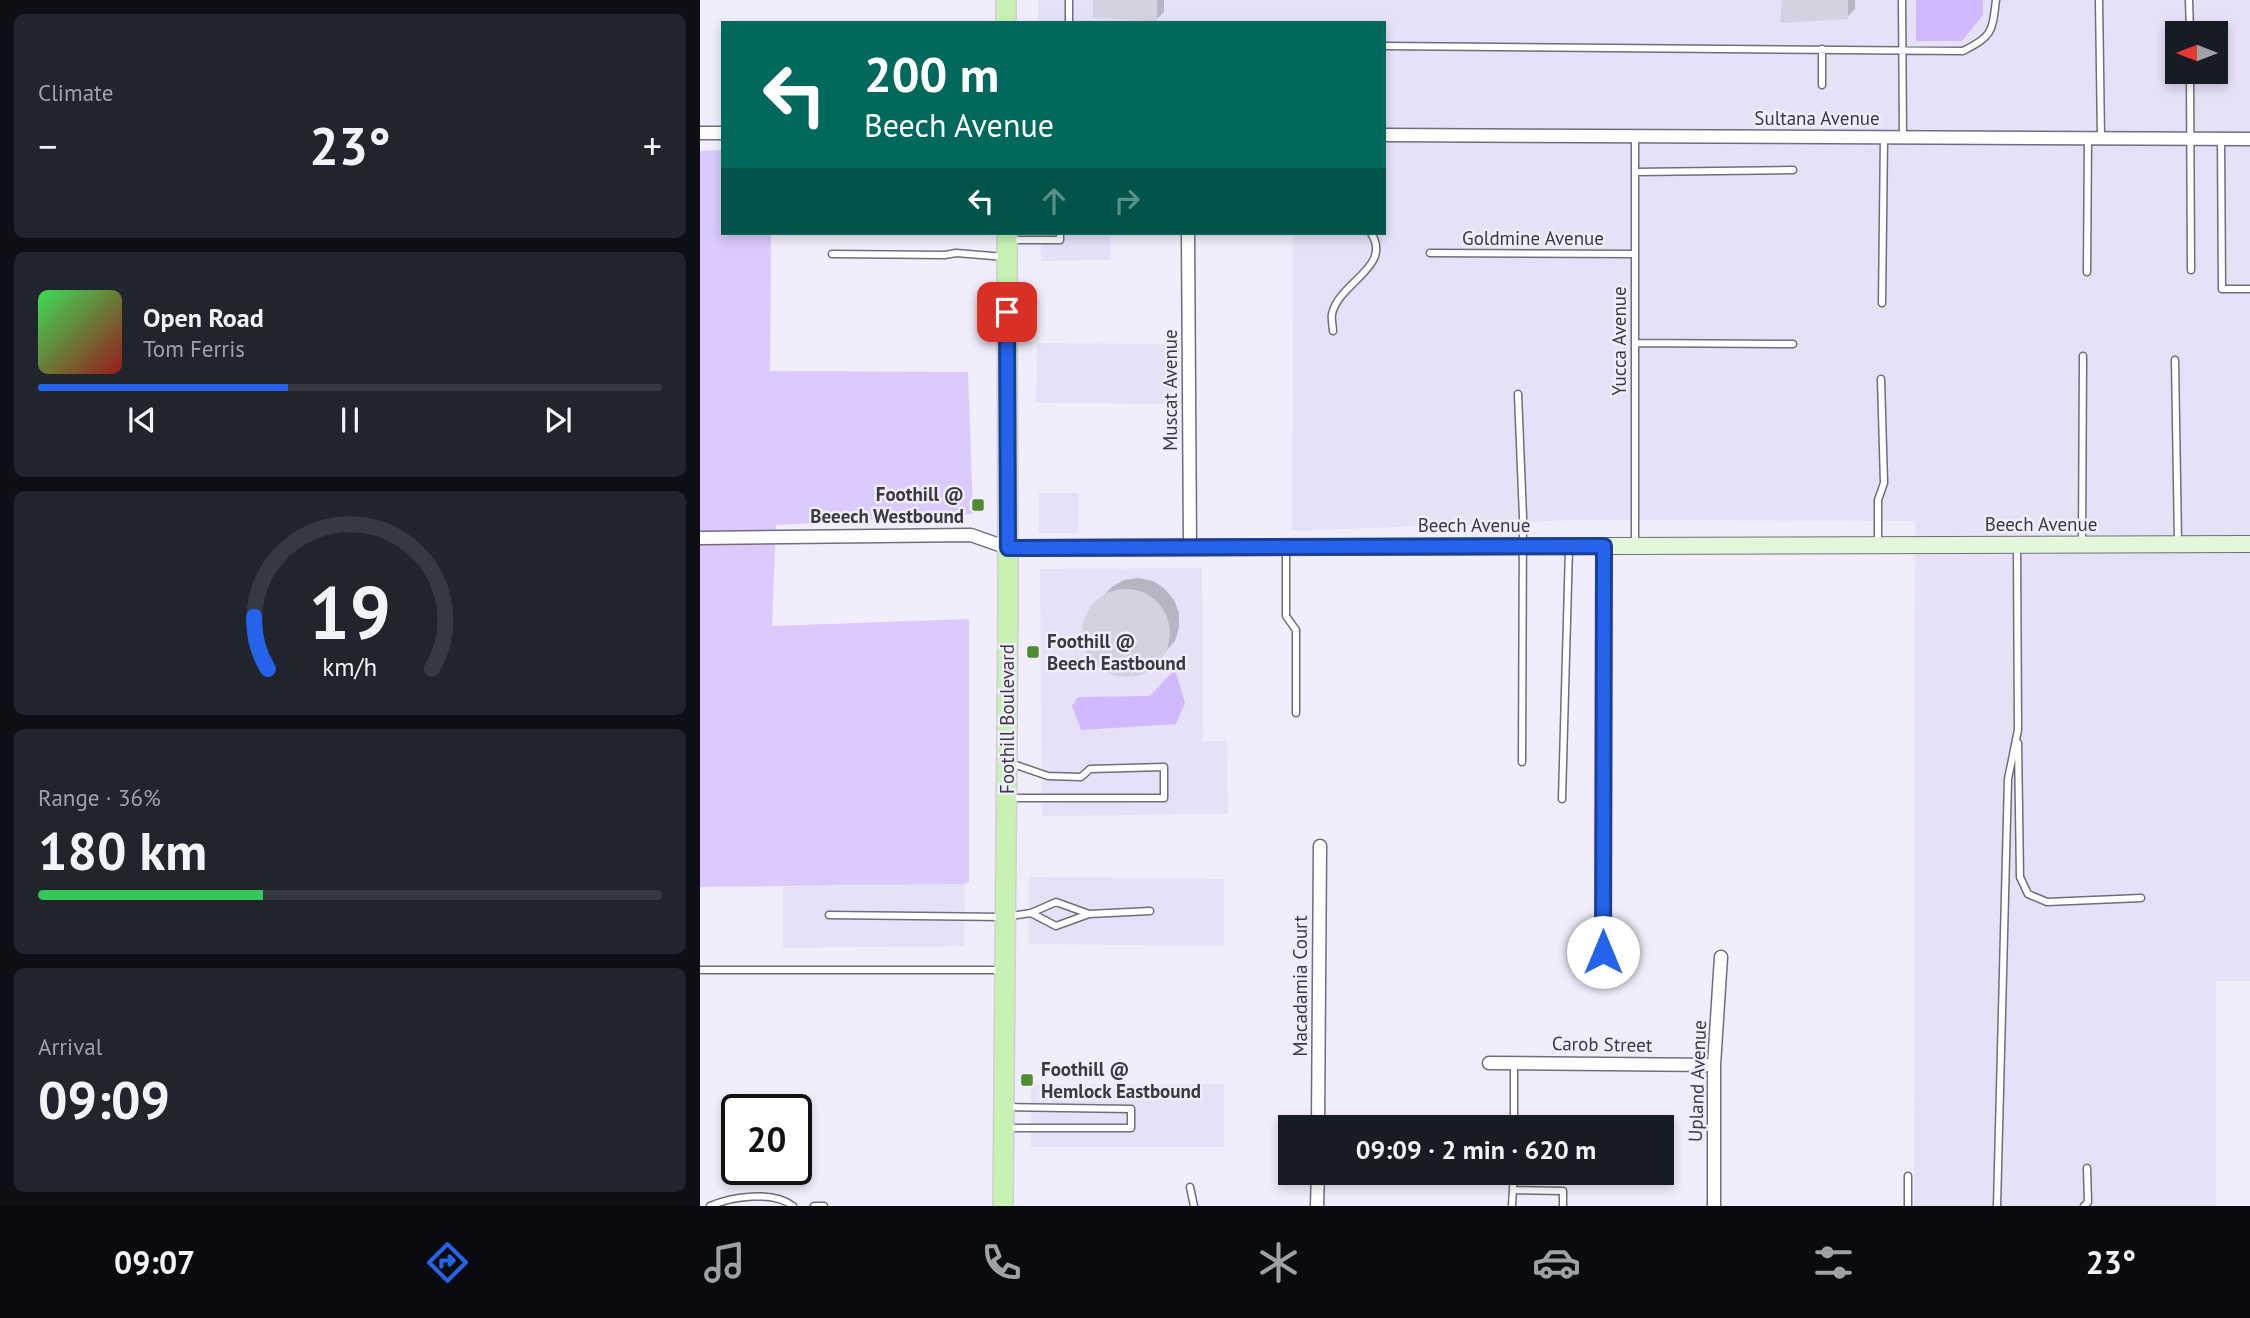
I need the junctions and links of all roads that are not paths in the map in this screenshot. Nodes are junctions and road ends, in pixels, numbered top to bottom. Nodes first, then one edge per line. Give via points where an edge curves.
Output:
1 (1006, 0) edge
2 (1069, 0) edge
3 (1902, 0) edge
4 (1996, 0) edge
5 (2099, 0) edge
6 (2189, 0) edge
7 (1006, 21) edge
8 (1069, 21) edge
9 (2190, 21) edge
10 (1386, 46) edge
11 (1822, 50) junction
12 (1902, 50) junction
13 (2190, 84) edge
14 (1822, 85) dead end
15 (700, 133) edge
16 (721, 133) edge
17 (1386, 135) edge
18 (1634, 136) junction
19 (1884, 137) junction
20 (1903, 137) junction
21 (2094, 138) junction
22 (2190, 139) junction
23 (2221, 139) junction
24 (2250, 139) edge
25 (1793, 170) dead end
26 (1634, 172) junction
27 (1060, 235) edge
28 (1188, 235) edge
29 (1372, 235) edge
30 (1007, 243) edge
31 (1430, 253) dead end
32 (832, 254) dead end
33 (1635, 254) junction
34 (2191, 270) dead end
35 (2087, 272) dead end
36 (2250, 289) edge
37 (1882, 303) dead end
38 (1333, 331) dead end
39 (1635, 344) junction
40 (1794, 344) dead end
41 (2083, 356) dead end
42 (2175, 360) dead end
43 (1881, 379) dead end
44 (1518, 394) dead end
45 (700, 538) edge
46 (2179, 544) junction
47 (2250, 544) edge
48 (1878, 545) junction
49 (2017, 545) junction
50 (2082, 545) junction
51 (1522, 546) junction
52 (1569, 546) junction
53 (1604, 546) junction
54 (1635, 546) junction
55 (1189, 547) junction
56 (1286, 547) junction
57 (1008, 548) junction
58 (1296, 713) dead end
59 (2018, 730) junction
60 (1006, 762) junction
61 (1522, 762) dead end
62 (1006, 798) junction
63 (1562, 799) dead end
64 (1320, 846) dead end
65 (2141, 898) dead end
66 (1150, 911) dead end
67 (1031, 913) junction
68 (1089, 914) junction
69 (829, 915) dead end
70 (1005, 917) junction
71 (1603, 952) dead end
72 (1721, 957) dead end
73 (700, 970) edge
74 (1005, 970) junction
75 (1489, 1063) dead end
76 (1514, 1063) junction
77 (1714, 1065) junction
78 (1004, 1107) junction
79 (1318, 1115) edge
80 (1514, 1115) edge
81 (1004, 1128) junction
82 (2087, 1168) dead end
83 (1908, 1175) dead end
84 (1318, 1185) edge
85 (1513, 1185) edge
86 (1190, 1187) dead end
87 (1513, 1190) junction
88 (709, 1206) edge
89 (793, 1206) edge
90 (814, 1206) edge
91 (824, 1206) edge
92 (1003, 1206) edge
93 (1194, 1206) edge
94 (1318, 1206) edge
95 (1513, 1206) edge
96 (1563, 1206) edge
97 (1714, 1206) edge
98 (1908, 1206) edge
99 (1997, 1206) edge
100 (2084, 1206) edge

1 - 7 main road
2 - 8 lane
3 - 12 lane
4 - 12 lane via 1992,30 1979,43 1963,51
5 - 21 lane
6 - 9 lane
10 - 11 lane
11 - 12 lane
11 - 14 lane
12 - 20 lane
13 - 22 lane
15 - 16 street
17 - 18 street, Sultana Avenue
18 - 19 street, Sultana Avenue
18 - 26 lane, Yucca Avenue
19 - 20 street, Sultana Avenue
19 - 37 lane
20 - 21 street, Sultana Avenue
21 - 22 street, Sultana Avenue
21 - 35 lane
22 - 23 street, Sultana Avenue
22 - 34 lane
23 - 24 street, Sultana Avenue
23 - 36 lane via 2222,289
25 - 26 lane
26 - 33 lane, Yucca Avenue
27 - 30 lane via 1060,240
28 - 55 street, Muscat Avenue
29 - 38 lane via 1377,254 1343,293 1332,314
30 - 32 lane via 944,255
30 - 57 main road, Foothill Boulevard
31 - 33 lane, Goldmine Avenue
33 - 39 lane, Yucca Avenue
39 - 40 lane
39 - 54 lane, Yucca Avenue
41 - 50 lane
42 - 46 lane
43 - 48 lane via 1884,483 1878,500
44 - 51 lane
45 - 57 street, Beech Avenue via 971,535
46 - 47 main road, Beech Avenue
46 - 50 main road, Beech Avenue
48 - 49 main road, Beech Avenue
48 - 54 main road, Beech Avenue
49 - 50 main road, Beech Avenue
49 - 59 lane
51 - 52 main road, Beech Avenue
51 - 56 main road, Beech Avenue
51 - 61 lane
52 - 53 main road, Beech Avenue
52 - 63 lane
53 - 54 main road, Beech Avenue
53 - 71 lane
55 - 56 main road, Beech Avenue
55 - 57 main road, Beech Avenue
56 - 58 lane via 1286,616 1296,630
57 - 60 main road, Foothill Boulevard
59 - 65 lane via 2020,877 2028,894 2047,902
59 - 99 lane via 2008,779
60 - 62 main road, Foothill Boulevard
60 - 62 lane via 1048,776 1081,776 1090,769 1164,767 1164,798
62 - 70 main road, Foothill Boulevard
64 - 79 street, Macadamia Court
66 - 68 lane
67 - 68 lane via 1056,902
67 - 68 lane via 1056,926
67 - 70 lane
69 - 70 lane
70 - 74 main road, Foothill Boulevard
72 - 77 street, Upland Avenue
73 - 74 lane
74 - 78 main road, Foothill Boulevard
75 - 76 street, Carob Street
76 - 77 street, Carob Street
76 - 80 lane
77 - 97 street, Upland Avenue
78 - 81 main road, Foothill Boulevard
78 - 81 lane via 1131,1109 1131,1128
81 - 92 main road, Foothill Boulevard
82 - 100 lane via 2088,1202
83 - 98 lane
84 - 94 street
85 - 87 lane
86 - 93 lane
87 - 95 lane
87 - 96 lane via 1563,1191
88 - 89 lane via 762,1198 782,1199
90 - 91 lane

